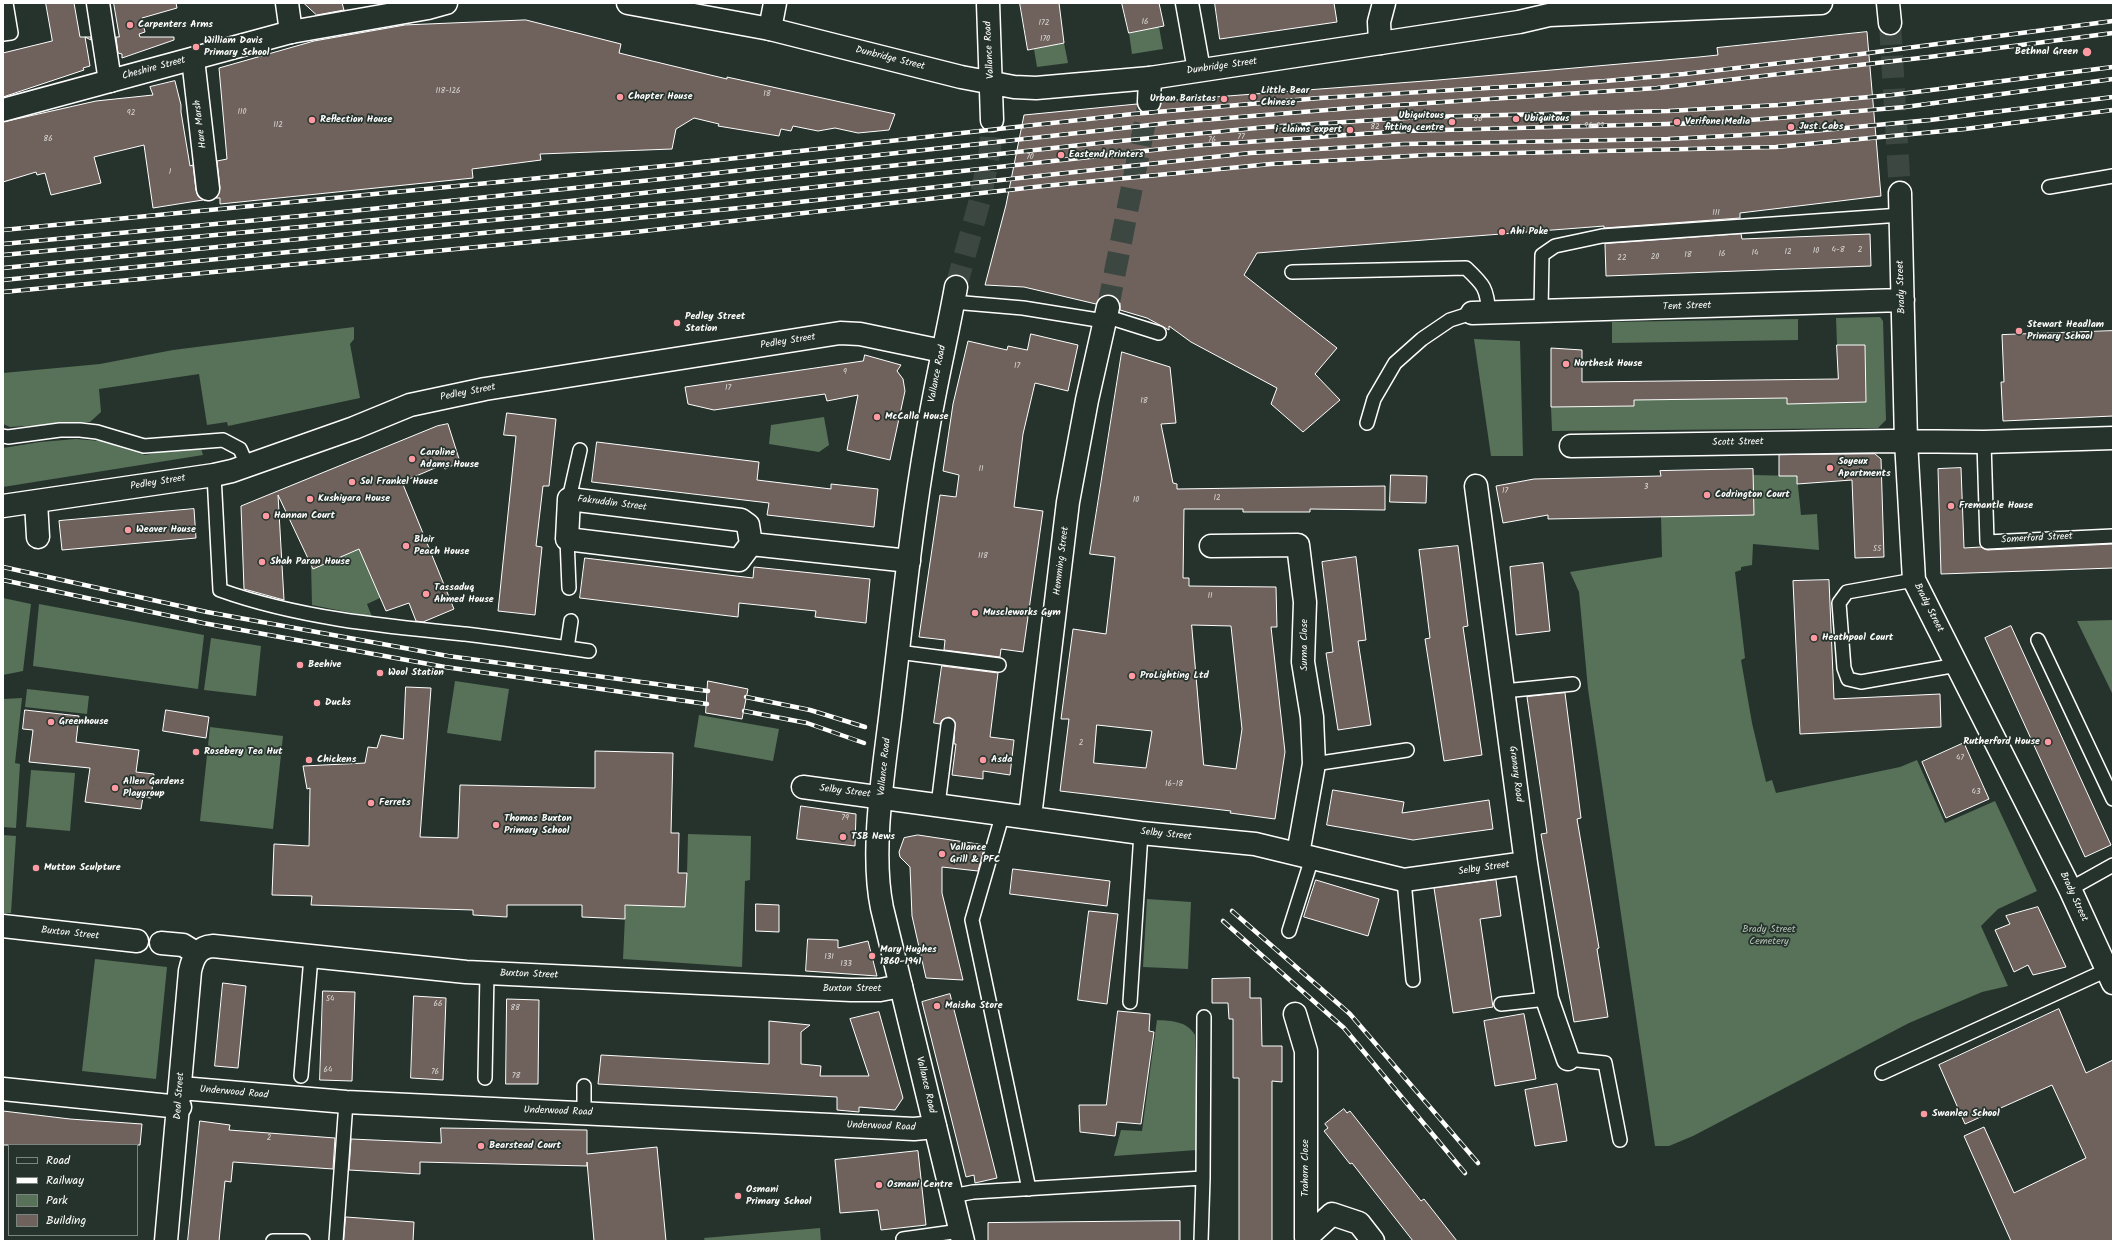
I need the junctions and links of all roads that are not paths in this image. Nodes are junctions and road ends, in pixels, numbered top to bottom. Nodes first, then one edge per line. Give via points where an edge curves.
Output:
1 (6, 3) edge
2 (98, 3) edge
3 (287, 3) edge
4 (446, 3) edge
5 (628, 3) edge
6 (775, 3) edge
7 (988, 3) edge
8 (1187, 3) edge
9 (1384, 3) edge
10 (1821, 3) edge
11 (668, 6) edge
12 (770, 29) junction
13 (290, 32) junction
14 (3, 34) edge
15 (1380, 43) junction
16 (193, 59) junction
17 (1199, 70) junction
18 (1150, 78) junction
19 (110, 80) junction
20 (992, 83) junction
21 (1149, 102) tunnel mouth
22 (3, 110) edge
23 (992, 120) tunnel mouth
24 (2113, 176) edge
25 (2049, 187) dead end
26 (208, 189) dead end
27 (1900, 194) tunnel mouth
28 (1900, 215) junction
29 (1292, 272) dead end
30 (954, 295) joint
31 (1903, 300) junction
32 (1542, 311) junction
33 (1481, 313) junction
34 (1106, 314) junction
35 (1159, 333) dead end
36 (942, 351) junction
37 (1367, 423) dead end
38 (3, 436) edge
39 (2113, 438) edge
40 (1906, 441) junction
41 (1984, 442) junction
42 (1571, 446) dead end
43 (580, 450) dead end
44 (248, 465) junction
45 (214, 475) junction
46 (1476, 486) dead end
47 (569, 499) junction
48 (36, 502) junction
49 (3, 506) edge
50 (2113, 536) edge
51 (38, 537) dead end
52 (567, 539) junction
53 (751, 544) junction
54 (1211, 546) dead end
55 (909, 561) junction
56 (1914, 580) junction
57 (569, 588) dead end
58 (570, 621) dead end
59 (2038, 640) dead end
60 (567, 648) junction
61 (589, 651) dead end
62 (898, 652) junction
63 (999, 664) dead end
64 (1957, 665) junction
65 (1573, 684) dead end
66 (1504, 691) junction
67 (948, 725) dead end
68 (1407, 750) dead end
69 (1314, 764) junction
70 (803, 787) dead end
71 (882, 797) junction
72 (2113, 799) edge
73 (938, 805) junction
74 (1002, 813) junction
75 (1030, 817) junction
76 (1141, 833) junction
77 (1305, 856) junction
78 (1526, 863) junction
79 (2113, 865) edge
80 (1404, 880) junction
81 (2070, 889) junction
82 (3, 926) edge
83 (1289, 931) dead end
84 (137, 941) dead end
85 (161, 943) dead end
86 (196, 953) junction
87 (311, 957) junction
88 (486, 973) junction
89 (2110, 976) edge
90 (1413, 980) dead end
91 (901, 986) junction
92 (1547, 999) junction
93 (1130, 1002) dead end
94 (1501, 1004) dead end
95 (1295, 1014) dead end
96 (1204, 1017) dead end
97 (1568, 1059) joint
98 (1882, 1073) dead end
99 (301, 1076) dead end
100 (485, 1078) dead end
101 (584, 1086) dead end
102 (3, 1089) edge
103 (180, 1097) junction
104 (346, 1102) junction
105 (584, 1113) junction
106 (935, 1127) junction
107 (1620, 1140) dead end
108 (1203, 1178) junction
109 (1029, 1189) junction
110 (952, 1196) junction
111 (962, 1236) edge
112 (903, 1239) dead end
113 (1306, 1240) edge
114 (166, 1241) edge
115 (273, 1241) edge
116 (303, 1241) edge
117 (336, 1241) edge
118 (1201, 1241) edge
119 (1373, 1241) edge

1 - 14 lane via 11,33
2 - 19 street
3 - 13 street
4 - 13 street, Cheshire Street
5 - 11 street, Dunbridge Street
6 - 12 street
7 - 20 street, Vallance Road
8 - 17 street
9 - 15 street via 1379,22
10 - 15 street, Dunbridge Street via 1549,15 1519,22
11 - 12 street, Dunbridge Street
12 - 20 street, Dunbridge Street
13 - 16 street, Cheshire Street
15 - 17 street, Dunbridge Street
16 - 19 street, Cheshire Street
16 - 26 street, Hare Marsh
17 - 18 street, Dunbridge Street
18 - 20 street, Dunbridge Street via 1036,88
18 - 21 street
19 - 22 street, Cheshire Street
20 - 23 street, Vallance Road
24 - 25 lane
27 - 28 street, Brady Street
28 - 31 street, Brady Street
28 - 32 lane via 1602,236 1555,246 1542,255
29 - 33 lane via 1466,268 1483,284 1488,300
30 - 34 lane via 1038,310
30 - 36 street, Vallance Road
31 - 32 street, Tent Street
31 - 40 street, Brady Street
32 - 33 street, Tent Street
33 - 37 lane via 1450,320 1422,339 1395,363 1374,399
34 - 35 lane
34 - 75 street, Hemming Street via 1068,502
36 - 44 street, Pedley Street via 860,334 840,333 486,389 410,405 354,428
36 - 55 street, Vallance Road
38 - 44 lane via 8,438 60,430 80,430 97,432 144,446 223,440 240,449
39 - 41 street
40 - 41 street
40 - 42 street, Scott Street
40 - 56 street, Brady Street
41 - 50 lane, Somerford Street via 1987,542
43 - 47 lane
44 - 45 street, Pedley Street
45 - 48 street, Pedley Street
45 - 60 lane via 220,590 241,598 303,612 413,630 465,634
46 - 66 street, Granary Road
47 - 52 street, Fakruddin Street
47 - 53 street, Fakruddin Street via 741,520 748,525
48 - 49 street, Pedley Street
48 - 51 street
52 - 53 street via 739,560
52 - 57 lane
53 - 55 street
54 - 69 street, Surma Close via 1298,545 1305,602 1303,662 1312,717
55 - 62 street, Vallance Road
56 - 64 street, Brady Street
56 - 64 lane via 1847,592 1839,603 1844,668 1848,679 1861,682
58 - 60 lane
59 - 72 lane
60 - 61 lane
62 - 63 lane via 956,664
62 - 71 street, Vallance Road
64 - 81 street, Brady Street
65 - 66 lane
66 - 78 street, Granary Road
67 - 73 lane
68 - 69 lane
69 - 77 street, Surma Close
70 - 71 street, Selby Street
71 - 73 street, Selby Street
71 - 91 street, Vallance Road via 878,890
73 - 74 street, Selby Street
74 - 75 street, Selby Street
74 - 109 lane via 972,920
75 - 76 street, Selby Street
76 - 77 street, Selby Street via 1255,844
76 - 93 lane
77 - 80 street, Selby Street
77 - 83 lane
78 - 80 street, Selby Street
78 - 92 street, Granary Road
79 - 81 lane
80 - 90 lane
81 - 89 street, Brady Street
82 - 84 street, Buxton Street
85 - 86 street via 183,945
86 - 87 street, Buxton Street via 213,946
86 - 103 street, Deal Street via 190,971
87 - 88 street, Buxton Street
87 - 99 lane
88 - 91 street, Buxton Street via 851,990 880,990
88 - 100 lane
89 - 98 lane
91 - 106 street, Vallance Road
92 - 94 lane
92 - 97 street, Granary Road
95 - 113 street, Trahorn Close via 1306,1051
96 - 108 lane
97 - 107 lane via 1605,1063
101 - 105 lane
102 - 103 street, Underwood Road
103 - 104 street, Underwood Road
103 - 114 street, Deal Street
104 - 105 street, Underwood Road
104 - 117 lane
105 - 106 street, Underwood Road via 914,1129
106 - 110 street, Vallance Road
108 - 109 lane
108 - 118 lane
109 - 110 lane via 973,1192
110 - 111 street, Vallance Road
111 - 112 lane
113 - 119 street, Trahorn Close via 1332,1214 1359,1223
115 - 116 lane

